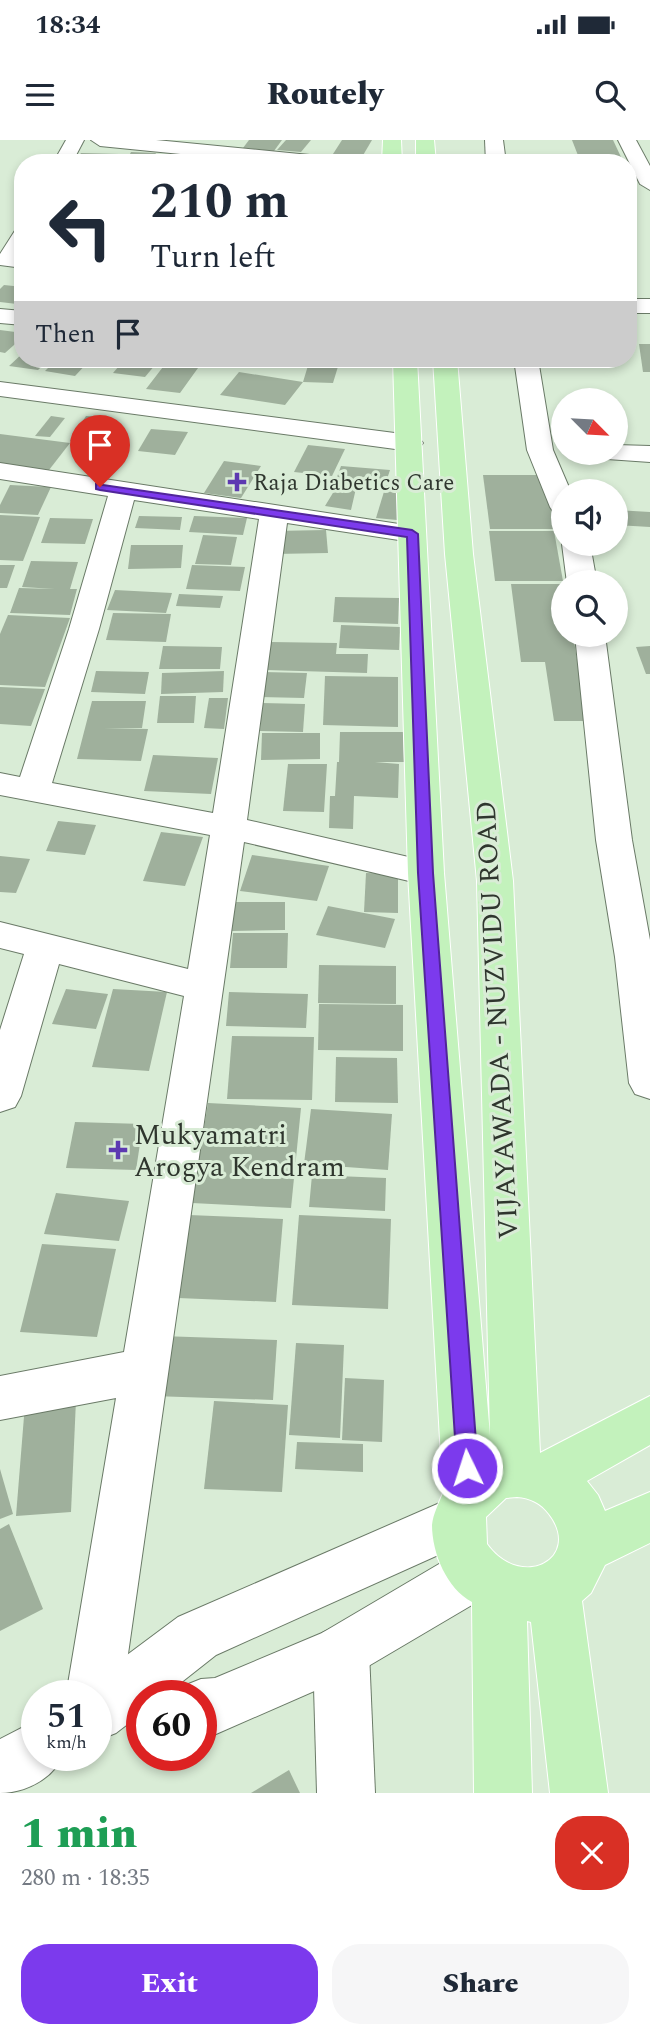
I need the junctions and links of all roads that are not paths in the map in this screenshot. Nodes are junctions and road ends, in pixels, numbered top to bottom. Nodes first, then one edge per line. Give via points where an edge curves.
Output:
1 (100, 140) edge
2 (165, 154) edge
3 (637, 159) edge
4 (650, 184) edge
5 (406, 368) edge
6 (445, 368) edge
7 (527, 368) edge
8 (0, 389) edge
9 (410, 443) junction
10 (551, 449) edge
11 (628, 453) edge
12 (650, 454) edge
13 (3, 478) edge
14 (123, 491) junction
15 (274, 514) junction
16 (412, 534) junction
17 (591, 647) edge
18 (16, 788) edge
19 (229, 827) junction
20 (426, 873) junction
21 (0, 935) edge
22 (45, 947) junction
23 (205, 987) junction
24 (650, 1083) edge
25 (0, 1096) edge
26 (146, 1370) junction
27 (0, 1398) edge
28 (650, 1419) edge
29 (530, 1475) junction
30 (464, 1508) junction
31 (650, 1517) edge
32 (585, 1547) junction
33 (487, 1581) junction
34 (554, 1591) junction
35 (341, 1653) junction
36 (97, 1680) edge
37 (112, 1702) edge
38 (217, 1706) edge
39 (21, 1759) edge
40 (0, 1771) edge
41 (346, 1793) edge
42 (503, 1793) edge
43 (579, 1793) edge

1 - 2 street
3 - 4 street
5 - 9 main road, VIJAYAWADA - NUZVIDU ROAD
6 - 29 main road, VIJAYAWADA - NUZVIDU ROAD via 459,554 495,881
7 - 10 street via 531,405
8 - 9 street
9 - 16 main road, VIJAYAWADA - NUZVIDU ROAD
11 - 12 street
13 - 14 street
14 - 15 street
14 - 18 street via 84,629
15 - 16 street
15 - 19 street
16 - 20 main road, VIJAYAWADA - NUZVIDU ROAD
17 - 24 street
18 - 19 street
19 - 20 street
19 - 23 street
20 - 30 main road, VIJAYAWADA - NUZVIDU ROAD
21 - 22 street
22 - 23 street
22 - 25 street
23 - 26 street
26 - 27 street
26 - 36 street
28 - 29 main road
29 - 30 main road via 490,1479
29 - 32 main road via 567,1494 582,1518
30 - 33 main road via 461,1547
30 - 37 street via 197,1636
31 - 32 main road
32 - 34 main road via 576,1572
33 - 34 main road via 526,1597
33 - 35 street
33 - 42 main road
34 - 43 main road
35 - 38 street
35 - 41 street
39 - 40 street

